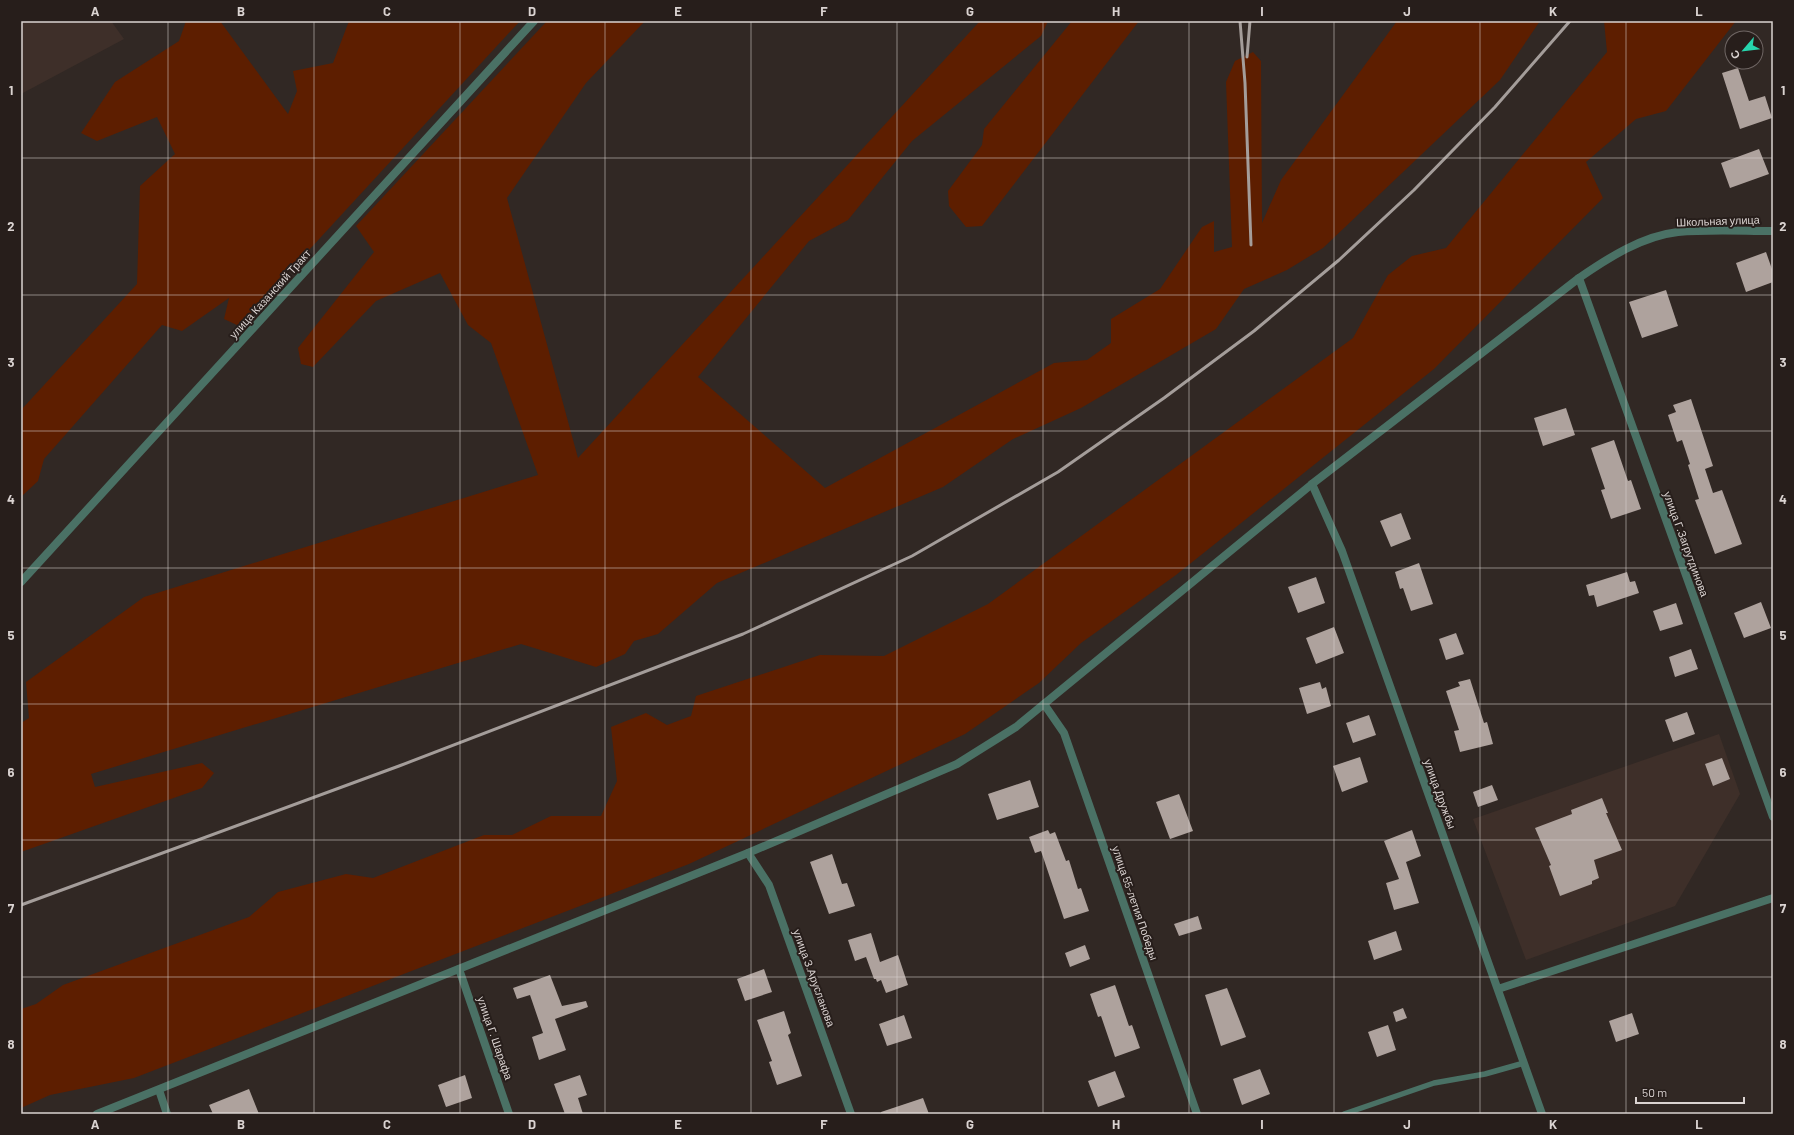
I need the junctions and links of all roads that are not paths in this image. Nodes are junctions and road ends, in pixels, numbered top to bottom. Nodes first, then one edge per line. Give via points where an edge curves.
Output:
1 (534, 21) edge
2 (1773, 231) edge
3 (1578, 278) junction
4 (1312, 484) junction
5 (21, 582) edge
6 (1044, 704) junction
7 (1773, 817) edge
8 (748, 853) junction
9 (1773, 898) edge
10 (459, 969) junction
11 (1498, 989) junction
12 (1524, 1063) junction
13 (159, 1090) junction
14 (97, 1114) edge
15 (167, 1114) edge
16 (509, 1114) edge
17 (851, 1114) edge
18 (1197, 1114) edge
19 (1344, 1114) edge
20 (1542, 1114) edge

1 - 5 street, улица Казанский Тракт
2 - 3 street, Школьная улица via 1677,232 1641,242 1608,258
3 - 4 street, Школьная улица
3 - 7 street, улица Г.Загрутдинова
4 - 6 street, Школьная улица
4 - 11 street, улица Дружбы via 1342,551
6 - 8 street, Школьная улица via 1016,727 957,764
6 - 18 street, улица 55-летия Победы via 1064,733
8 - 10 street, Школьная улица
8 - 17 street, улица З.Арусланова via 769,884
9 - 11 street
10 - 13 street, Школьная улица
10 - 16 street, улица Г. Шарафа
11 - 12 street, улица Дружбы
12 - 19 lane via 1485,1074 1434,1083
12 - 20 street, улица Дружбы
13 - 14 street, Школьная улица
13 - 15 street

